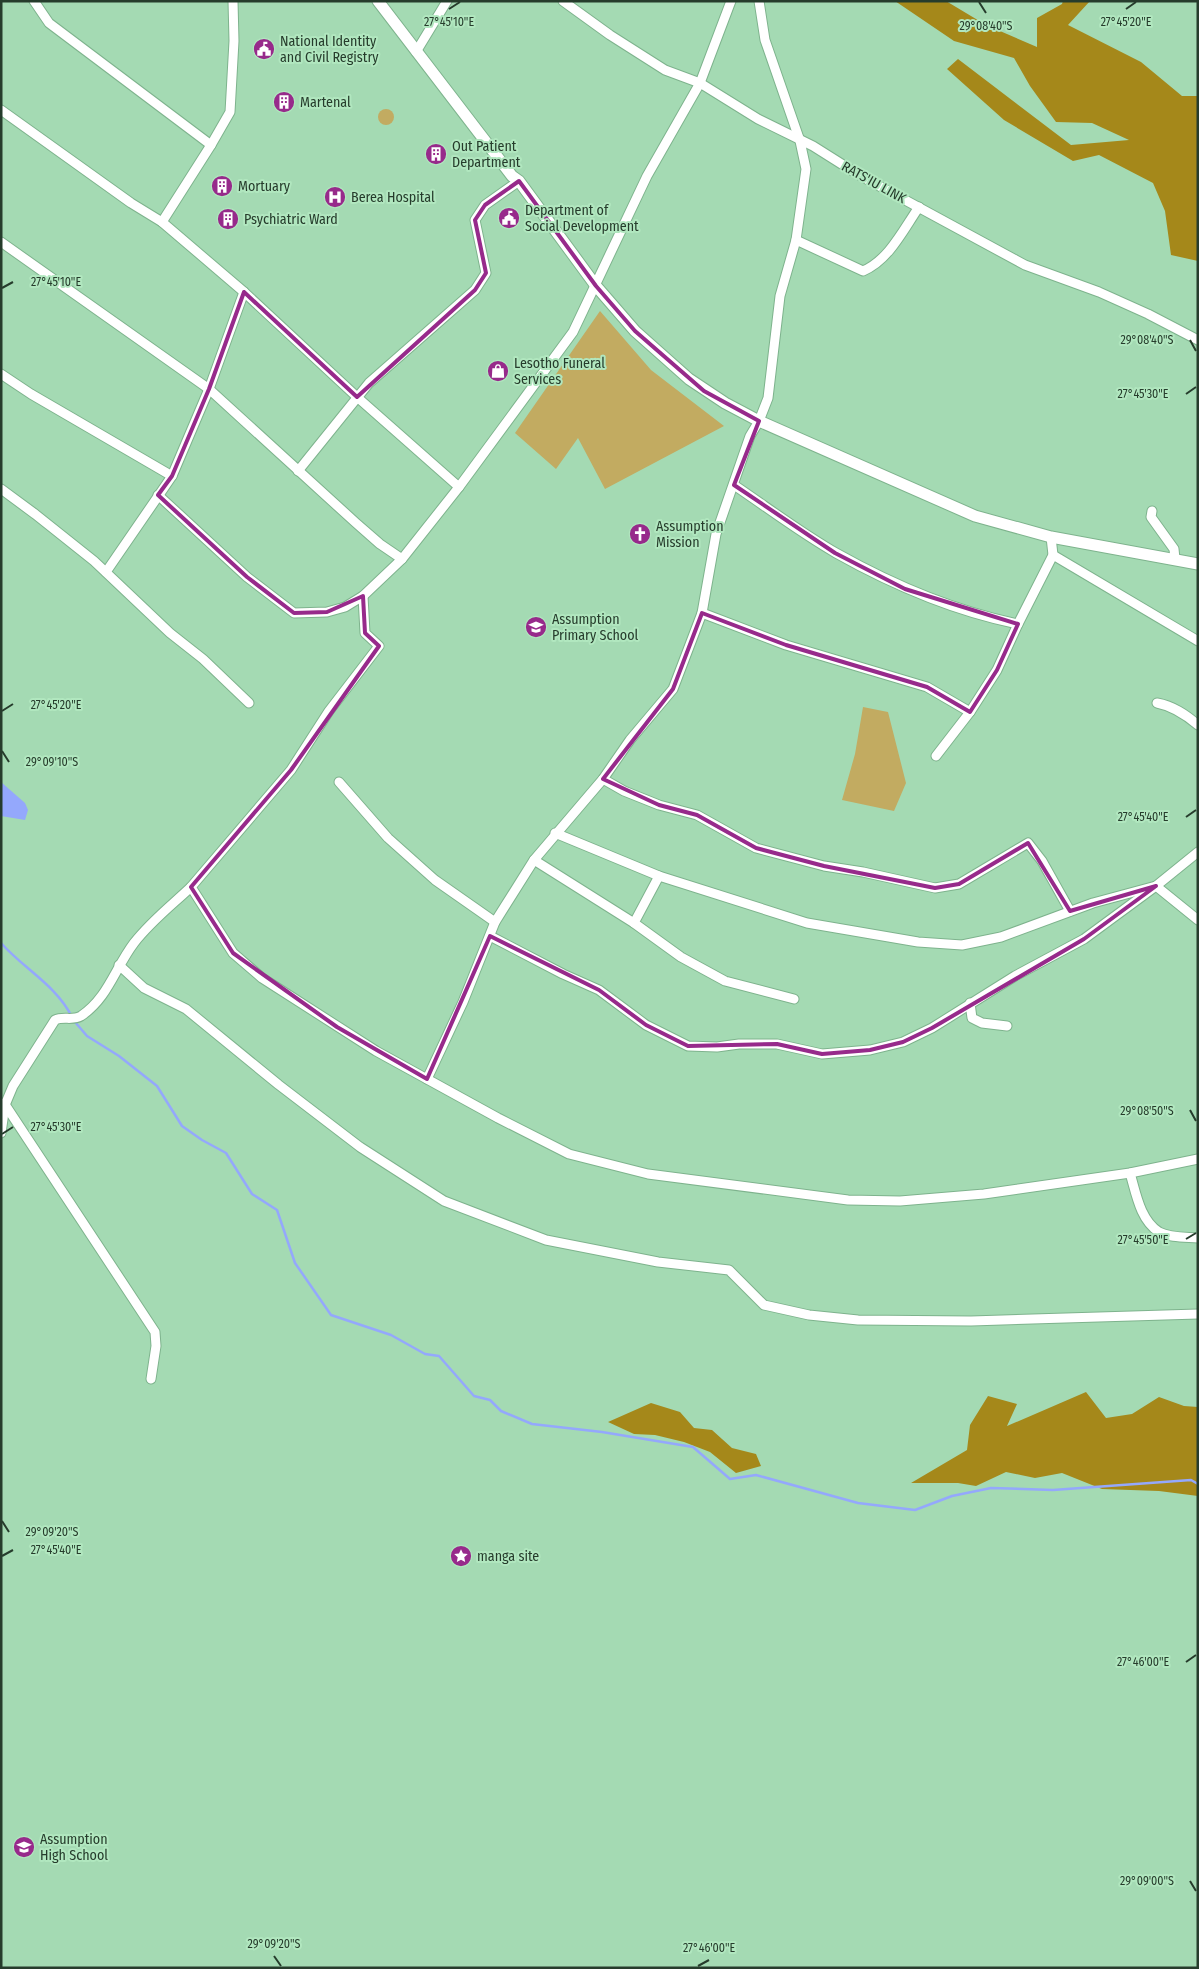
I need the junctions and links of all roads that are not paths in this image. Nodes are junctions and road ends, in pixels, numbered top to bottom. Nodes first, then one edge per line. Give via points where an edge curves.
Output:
1 (34, 1) edge
2 (233, 1) edge
3 (378, 1) edge
4 (447, 1) edge
5 (563, 1) edge
6 (730, 1) edge
7 (759, 1) edge
8 (416, 52) junction
9 (700, 83) junction
10 (1, 110) edge
11 (800, 141) junction
12 (211, 145) junction
13 (519, 181) junction
14 (919, 207) junction
15 (162, 222) junction
16 (796, 240) junction
17 (1, 242) edge
18 (596, 286) junction
19 (244, 292) junction
20 (1198, 340) edge
21 (1, 374) edge
22 (209, 389) junction
23 (357, 397) junction
24 (759, 421) junction
25 (298, 471) junction
26 (172, 476) junction
27 (734, 485) junction
28 (459, 487) junction
29 (1, 490) edge
30 (158, 495) junction
31 (1152, 511) dead end
32 (1051, 537) junction
33 (1052, 556) junction
34 (402, 559) junction
35 (1175, 559) junction
36 (1198, 564) edge
37 (106, 572) junction
38 (363, 596) junction
39 (702, 613) junction
40 (1018, 624) junction
41 (1198, 641) edge
42 (250, 703) dead end
43 (1157, 703) dead end
44 (970, 712) junction
45 (1198, 725) edge
46 (936, 756) dead end
47 (603, 779) junction
48 (339, 782) dead end
49 (555, 833) junction
50 (1198, 852) edge
51 (534, 860) junction
52 (659, 876) junction
53 (1156, 886) junction
54 (192, 887) junction
55 (1070, 911) junction
56 (1198, 920) edge
57 (495, 922) junction
58 (634, 923) junction
59 (490, 936) junction
60 (118, 965) junction
61 (794, 999) dead end
62 (970, 1003) junction
63 (1006, 1026) dead end
64 (427, 1079) junction
65 (3, 1102) edge
66 (1, 1133) edge
67 (1198, 1160) edge
68 (1130, 1173) junction
69 (1198, 1238) edge
70 (1198, 1314) edge
71 (150, 1379) dead end

1 - 12 street via 49,23
2 - 12 street via 230,112
3 - 8 main road
4 - 8 street
5 - 9 street, RATS'IU LINK via 665,70
6 - 9 street
7 - 11 street via 765,40
8 - 13 main road
9 - 11 street, RATS'IU LINK
9 - 18 street via 647,176
10 - 15 street
11 - 14 street, RATS'IU LINK
11 - 16 street via 806,169
12 - 15 street
13 - 18 main road
13 - 23 street via 485,205 474,220 486,273 475,290
14 - 16 street via 883,258 863,272
14 - 20 street, RATS'IU LINK via 1025,265 1099,292
15 - 19 street
16 - 24 street via 780,296 768,398
17 - 22 street
18 - 24 main road via 635,331 688,379
18 - 28 street via 573,332
19 - 22 street
19 - 23 street
21 - 26 street
22 - 25 street
22 - 26 street
23 - 25 street
23 - 28 street
24 - 27 street via 750,436
24 - 32 main road via 975,516
25 - 34 street via 380,544
26 - 30 street
27 - 39 street via 716,534
27 - 40 street via 835,553 905,589
28 - 34 street
29 - 37 street
30 - 37 street
30 - 38 street via 248,577 294,613 345,608
31 - 35 street via 1151,517 1174,549
32 - 33 street
32 - 35 main road
33 - 40 street
33 - 41 street
34 - 38 street
35 - 36 main road
37 - 42 street
38 - 54 street via 365,633 379,646 329,711 291,770
39 - 44 street via 786,645 926,687
39 - 47 street via 673,689 630,740
40 - 44 street via 998,670
43 - 45 street via 1174,708
44 - 46 street
47 - 49 street
47 - 55 street via 659,805 697,815 756,848 824,866 936,888 958,884 1028,843 1042,860
48 - 57 street via 388,838 435,880
49 - 51 street
49 - 52 street
50 - 53 street
51 - 57 street
51 - 58 street
52 - 55 street via 807,924 918,942 962,945 1001,937
52 - 58 street
53 - 55 street
53 - 56 street
53 - 62 street via 1084,938
54 - 60 street via 156,918
54 - 64 street via 233,954 262,978 376,1051
57 - 59 street
58 - 61 street via 681,958 725,981
59 - 62 street via 599,990 646,1025 688,1046 776,1044 822,1054 870,1050 932,1028
59 - 64 street via 464,1002
60 - 65 street via 114,979 96,1004 78,1018 60,1017 55,1020
60 - 70 street via 144,988 186,1009 360,1147 444,1201 546,1240 658,1262 729,1270 764,1305 809,1315 858,1320 972,1321
62 - 63 street via 972,1018 982,1023
64 - 68 street via 568,1154 648,1174 848,1200 900,1201 984,1194
65 - 66 street
65 - 71 street via 155,1332
67 - 68 street
68 - 69 street via 1146,1219 1159,1232

